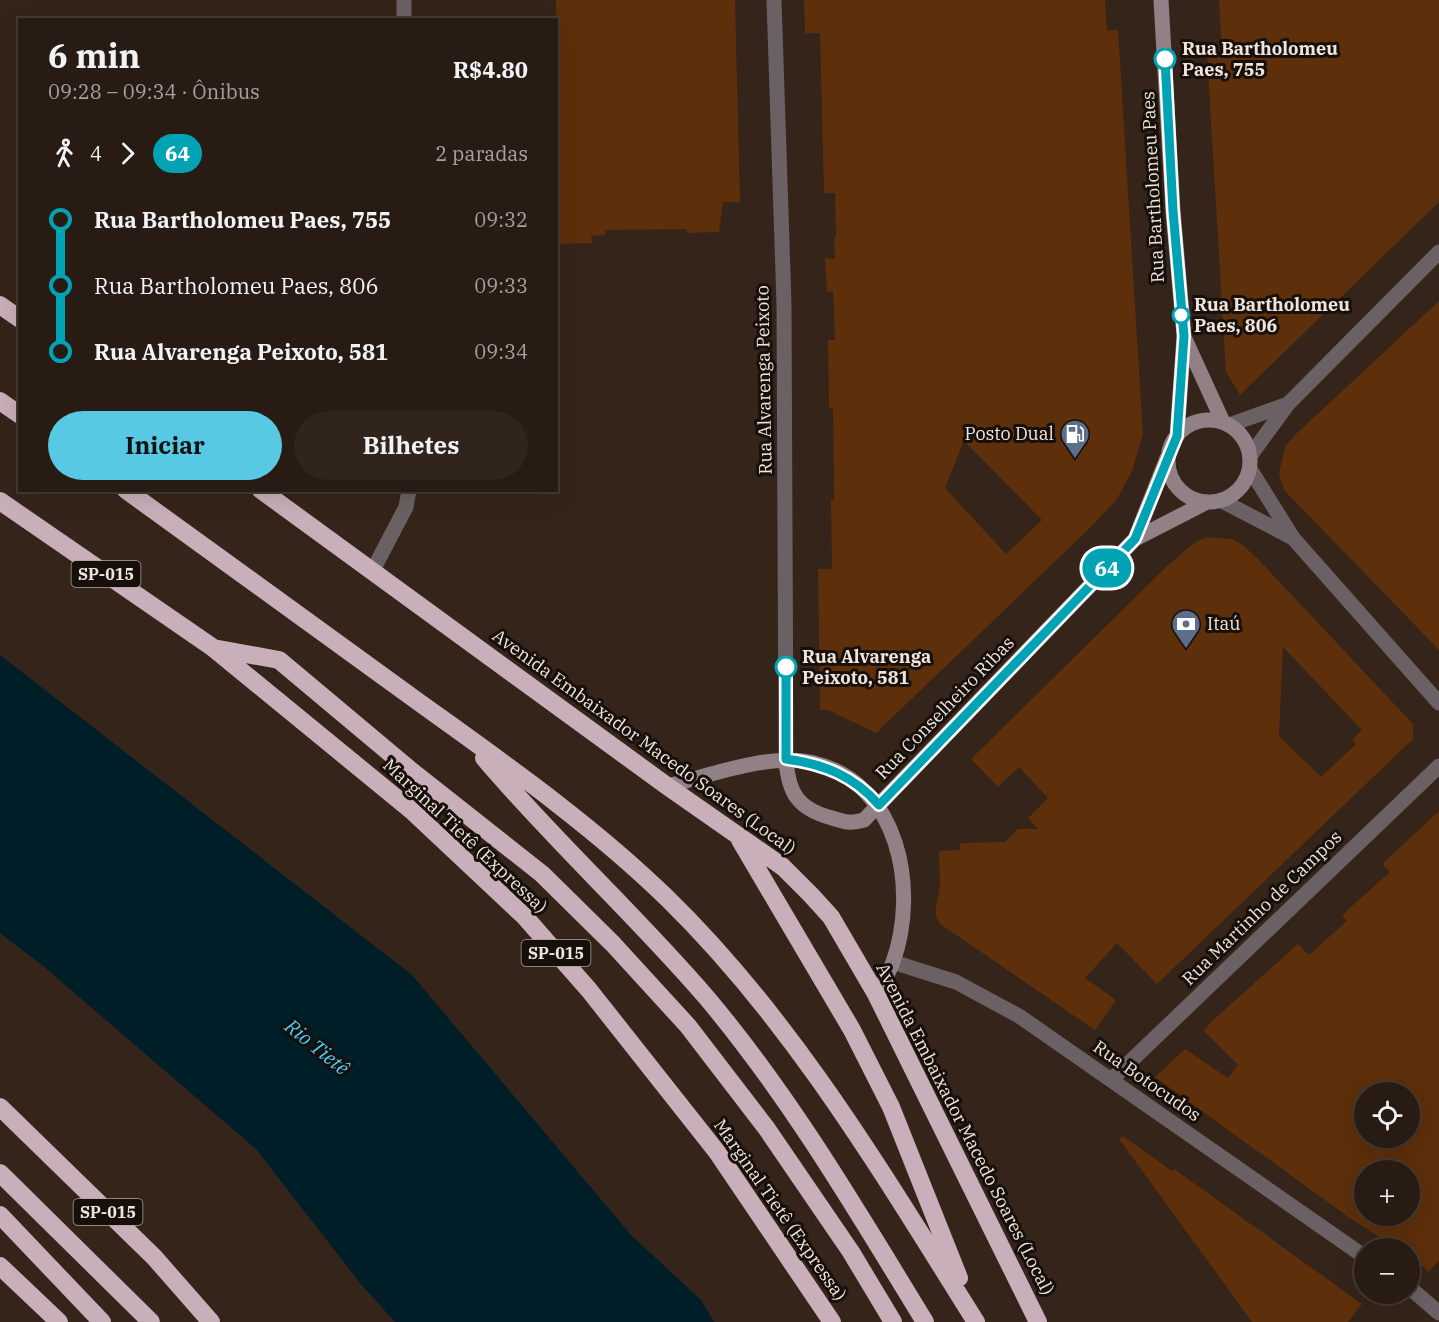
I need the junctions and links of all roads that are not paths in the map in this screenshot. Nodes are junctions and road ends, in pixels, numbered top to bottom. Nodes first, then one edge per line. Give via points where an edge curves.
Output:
1 (404, 0) edge
2 (774, 0) edge
3 (1161, 0) edge
4 (404, 18) edge
5 (1439, 252) edge
6 (0, 305) edge
7 (18, 318) edge
8 (1184, 336) junction
9 (0, 401) edge
10 (1288, 404) junction
11 (18, 414) edge
12 (1226, 423) junction
13 (1177, 436) junction
14 (1169, 453) junction
15 (1250, 463) junction
16 (129, 492) edge
17 (264, 492) edge
18 (409, 492) edge
19 (0, 501) edge
20 (1215, 501) junction
21 (1293, 538) junction
22 (1135, 539) junction
23 (373, 570) junction
24 (212, 647) junction
25 (1439, 703) edge
26 (465, 736) junction
27 (786, 759) junction
28 (1439, 766) edge
29 (667, 786) junction
30 (879, 805) junction
31 (737, 836) junction
32 (893, 962) junction
33 (876, 994) junction
34 (1112, 1079) junction
35 (0, 1107) edge
36 (0, 1173) edge
37 (0, 1215) edge
38 (1354, 1249) edge
39 (0, 1266) edge
40 (1420, 1297) edge
41 (1439, 1313) edge
42 (59, 1322) edge
43 (102, 1322) edge
44 (151, 1322) edge
45 (211, 1322) edge
46 (832, 1322) edge
47 (893, 1322) edge
48 (925, 1322) edge
49 (976, 1322) edge
50 (1038, 1322) edge

1 - 4 street
2 - 27 street, Rua Alvarenga Peixoto via 784,304
3 - 8 street, Rua Bartholomeu Paes
5 - 10 street
6 - 7 highway
8 - 12 street, Rua Bartholomeu Paes
8 - 13 street, Rua Bartholomeu Paes
9 - 11 highway
10 - 12 street
10 - 15 street
12 - 13 street via 1206,420
12 - 15 street via 1247,444
13 - 14 street
14 - 20 street via 1173,481 1182,492 1194,500
14 - 22 street, Rua Conselheiro Ribas
15 - 20 street via 1240,488
15 - 21 street
16 - 26 highway
17 - 23 highway, Avenida Embaixador Macedo Soares (Local)
18 - 23 street via 406,507
19 - 24 highway, Marginal Tietê (Expressa) / SP-015
20 - 21 street
20 - 22 street, Rua Conselheiro Ribas
21 - 25 street
22 - 30 street, Rua Conselheiro Ribas
23 - 29 highway, Avenida Embaixador Macedo Soares (Local)
24 - 46 highway, Marginal Tietê (Expressa) / SP-015 via 411,810 525,917 589,990 717,1152
24 - 47 highway via 279,660 542,874 613,944 688,1026 767,1129 851,1252
26 - 48 highway via 530,812 706,997 766,1071
26 - 49 highway via 572,815 667,898 753,992 840,1108
27 - 29 street
27 - 30 street via 814,763 842,774 867,791
27 - 30 street, Rua Conselheiro Ribas via 788,781 804,808 851,824 864,820
28 - 34 street, Rua Martinho de Campos
29 - 31 highway, Avenida Embaixador Macedo Soares (Local)
30 - 32 street via 898,848 903,879 902,920
31 - 33 highway, Avenida Embaixador Macedo Soares (Local) via 783,867 831,917
31 - 49 highway via 847,1021 891,1107
32 - 33 street
32 - 34 street, Rua Botocudos via 956,982 1019,1016
33 - 50 highway, Avenida Embaixador Macedo Soares (Local)
34 - 38 street, Rua Botocudos
35 - 45 highway, SP-015 via 154,1257
36 - 44 highway
37 - 43 highway
39 - 42 highway
40 - 41 street

